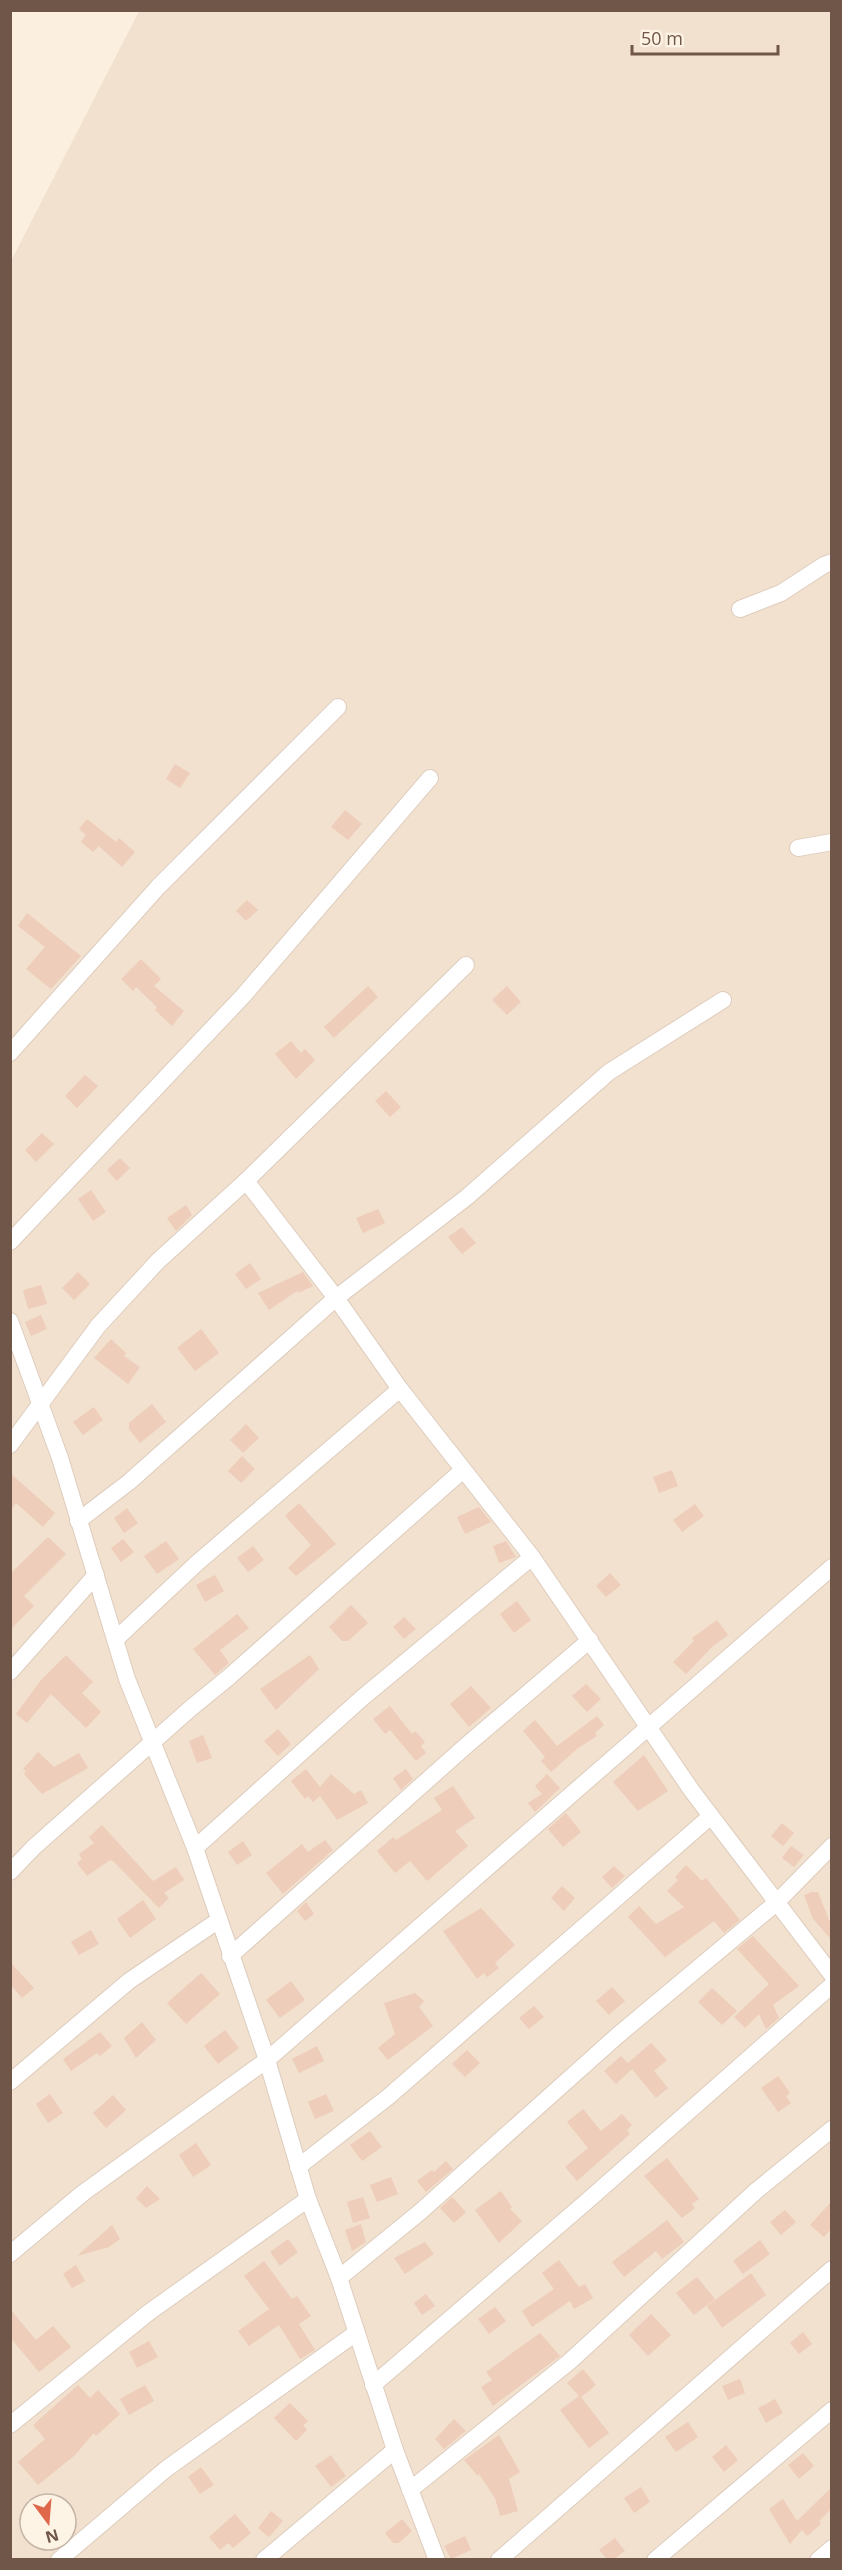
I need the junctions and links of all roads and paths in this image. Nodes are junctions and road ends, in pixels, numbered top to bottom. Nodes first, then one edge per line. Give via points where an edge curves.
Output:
1 (831, 562) edge
2 (740, 609) dead end
3 (339, 707) dead end
4 (430, 778) dead end
5 (831, 842) edge
6 (798, 848) dead end
7 (466, 965) dead end
8 (723, 1000) dead end
9 (10, 1053) edge
10 (246, 1181) junction
11 (10, 1242) edge
12 (336, 1298) junction
13 (10, 1322) edge
14 (400, 1389) junction
15 (40, 1407) junction
16 (10, 1445) edge
17 (463, 1470) junction
18 (78, 1521) junction
19 (532, 1557) junction
20 (831, 1567) edge
21 (96, 1575) junction
22 (116, 1640) junction
23 (590, 1640) junction
24 (10, 1672) edge
25 (649, 1726) junction
26 (153, 1743) junction
27 (711, 1816) junction
28 (831, 1846) edge
29 (195, 1848) junction
30 (10, 1872) edge
31 (776, 1903) junction
32 (219, 1920) junction
33 (230, 1956) junction
34 (831, 1975) edge
35 (831, 1985) edge
36 (267, 2060) junction
37 (10, 2082) edge
38 (831, 2128) edge
39 (297, 2167) junction
40 (308, 2199) junction
41 (10, 2254) edge
42 (831, 2269) edge
43 (339, 2278) junction
44 (356, 2333) junction
45 (373, 2385) junction
46 (831, 2410) edge
47 (10, 2425) edge
48 (395, 2450) junction
49 (410, 2490) junction
50 (831, 2548) edge
51 (59, 2559) edge
52 (264, 2559) edge
53 (437, 2559) edge
54 (499, 2559) edge
55 (655, 2559) edge
56 (818, 2559) edge

1 - 2 street via 781,593
3 - 9 street via 158,887
4 - 11 street via 243,996
5 - 6 street
7 - 10 street
8 - 12 street via 609,1072 467,1197
10 - 12 street
10 - 15 street via 158,1261 98,1326
12 - 14 street
12 - 18 street via 129,1482
13 - 15 street
14 - 17 street
14 - 22 street via 197,1563
15 - 16 street
15 - 18 street
17 - 19 street
17 - 26 street
18 - 21 street
19 - 23 street
19 - 29 street via 362,1698
20 - 25 street
21 - 22 street
21 - 24 street
22 - 26 street
23 - 25 street
23 - 33 street
25 - 27 street
25 - 36 street
26 - 29 street
26 - 30 street
27 - 31 street
27 - 39 street via 388,2097
28 - 31 street
29 - 32 street
31 - 34 street
31 - 43 street
32 - 33 street
32 - 37 street via 129,1982
33 - 36 street
35 - 45 street
36 - 39 street
36 - 41 street via 83,2193
38 - 49 street via 756,2190 569,2362
39 - 40 street
40 - 43 street
40 - 47 street via 148,2313
42 - 54 street
43 - 44 street
44 - 45 street
44 - 51 street via 166,2469
45 - 48 street
46 - 55 street
48 - 49 street
48 - 52 street
49 - 53 street
50 - 56 street

